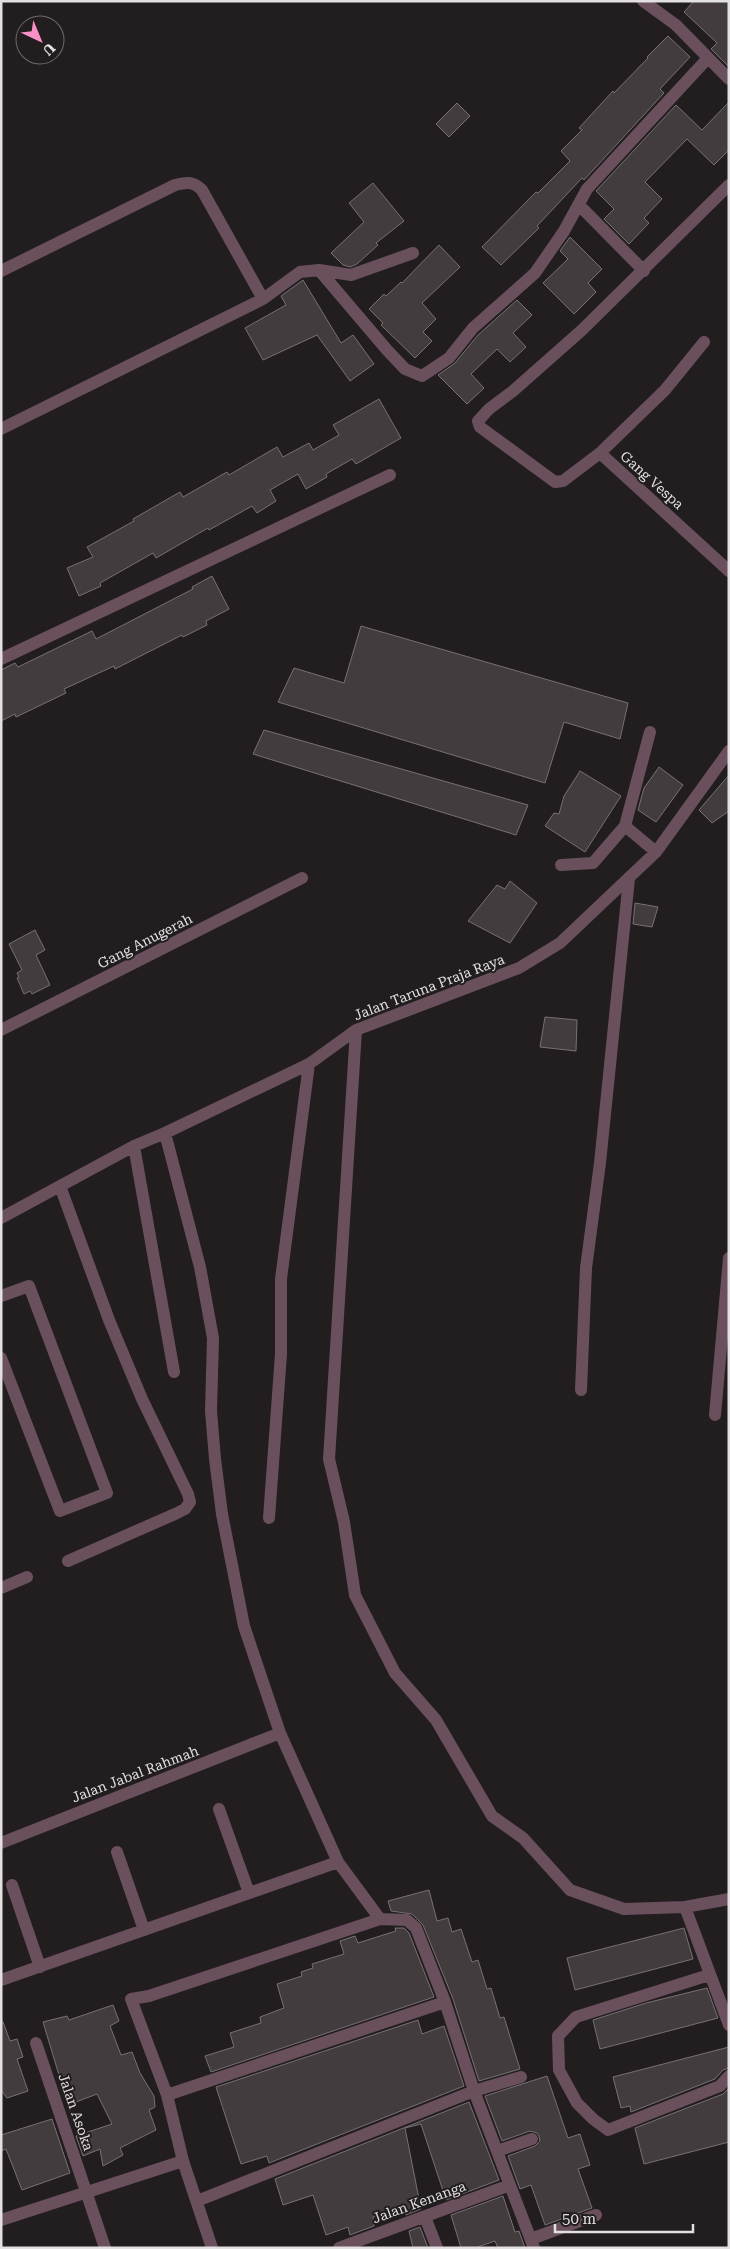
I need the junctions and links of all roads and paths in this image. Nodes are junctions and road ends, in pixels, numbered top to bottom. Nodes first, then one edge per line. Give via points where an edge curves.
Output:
1 (643, 1) edge
2 (708, 58) junction
3 (729, 79) edge
4 (729, 185) edge
5 (579, 205) junction
6 (413, 253) dead end
7 (319, 270) junction
8 (1, 271) edge
9 (644, 271) junction
10 (262, 298) junction
11 (704, 342) dead end
12 (1, 429) edge
13 (600, 453) junction
14 (390, 475) dead end
15 (729, 570) edge
16 (1, 659) edge
17 (650, 732) dead end
18 (729, 751) edge
19 (625, 826) junction
20 (656, 852) junction
21 (561, 865) dead end
22 (302, 878) dead end
23 (629, 879) junction
24 (1, 1030) edge
25 (356, 1030) junction
26 (309, 1064) junction
27 (165, 1133) junction
28 (134, 1146) junction
29 (60, 1186) junction
30 (1, 1218) edge
31 (729, 1258) edge
32 (1, 1296) edge
33 (727, 1307) edge
34 (1, 1358) edge
35 (174, 1372) dead end
36 (581, 1390) dead end
37 (715, 1415) dead end
38 (269, 1518) dead end
39 (68, 1561) dead end
40 (27, 1577) dead end
41 (1, 1588) edge
42 (280, 1733) junction
43 (219, 1809) dead end
44 (1, 1843) edge
45 (117, 1852) dead end
46 (338, 1862) junction
47 (12, 1885) dead end
48 (249, 1893) junction
49 (729, 1899) edge
50 (685, 1907) junction
51 (380, 1919) junction
52 (144, 1930) junction
53 (40, 1967) junction
54 (709, 1975) junction
55 (1, 1980) edge
56 (445, 2002) junction
57 (729, 2026) edge
58 (36, 2043) dead end
59 (729, 2076) edge
60 (521, 2077) dead end
61 (474, 2091) junction
62 (167, 2095) junction
63 (532, 2139) dead end
64 (497, 2151) junction
65 (183, 2161) junction
66 (510, 2185) junction
67 (86, 2191) junction
68 (196, 2201) junction
69 (596, 2215) dead end
70 (425, 2216) junction
71 (1, 2220) edge
72 (533, 2243) edge
73 (105, 2248) edge
74 (212, 2248) edge
75 (339, 2248) edge
76 (437, 2248) edge

1 - 2 street via 676,25
2 - 3 street
2 - 5 street via 587,190
4 - 9 street
5 - 7 street via 535,273 474,328 449,358 422,376 405,369
5 - 9 street
6 - 7 street via 351,275
7 - 10 street via 300,272
8 - 10 street via 188,181 202,190
9 - 13 street, Gang Vespa via 513,392 489,408 478,422 480,427 555,482 563,481
10 - 12 street
11 - 13 street via 666,390
13 - 15 street, Gang Vespa
14 - 16 street
17 - 19 street
18 - 20 street, Jalan Taruna Praja Raya
19 - 20 street
19 - 21 street via 593,863
20 - 23 street, Jalan Taruna Praja Raya
22 - 24 street, Gang Anugerah
23 - 25 street, Jalan Taruna Praja Raya via 560,943 540,957
23 - 36 street via 586,1268
25 - 26 street, Jalan Taruna Praja Raya
25 - 50 street via 329,1459 344,1522 355,1595 395,1673 436,1720 492,1816 523,1838 570,1890 624,1909
26 - 27 street, Jalan Taruna Praja Raya
26 - 38 street via 281,1279 281,1354
27 - 28 street, Jalan Taruna Praja Raya
27 - 42 street via 200,1267 213,1338 210,1411 222,1514 244,1626
28 - 29 street, Jalan Taruna Praja Raya
28 - 35 street
29 - 30 street, Jalan Taruna Praja Raya
29 - 39 street via 109,1320 190,1502 175,1514
31 - 33 street
32 - 34 street via 29,1286 107,1493 60,1511
33 - 37 street
40 - 41 street
42 - 44 street, Jalan Jabal Rahmah
42 - 46 street
43 - 48 street
45 - 52 street
46 - 48 street
46 - 51 street
47 - 53 street
48 - 52 street
49 - 50 street
50 - 54 street
51 - 56 street via 407,1920 416,1928
51 - 62 street via 148,1996 132,1998 130,2001
52 - 53 street
53 - 55 street
54 - 57 street
54 - 59 street via 576,2017 558,2036 558,2070 577,2103 608,2130 720,2086
56 - 61 street
56 - 62 street
58 - 67 street, Jalan Asoka
60 - 61 street
61 - 64 street
61 - 68 street
62 - 65 street
63 - 64 street
64 - 66 street
65 - 67 street
65 - 68 street
66 - 70 street, Jalan Kenanga
66 - 72 street
67 - 71 street
67 - 73 street, Jalan Asoka
68 - 74 street
69 - 72 street
70 - 75 street, Jalan Kenanga
70 - 76 street

